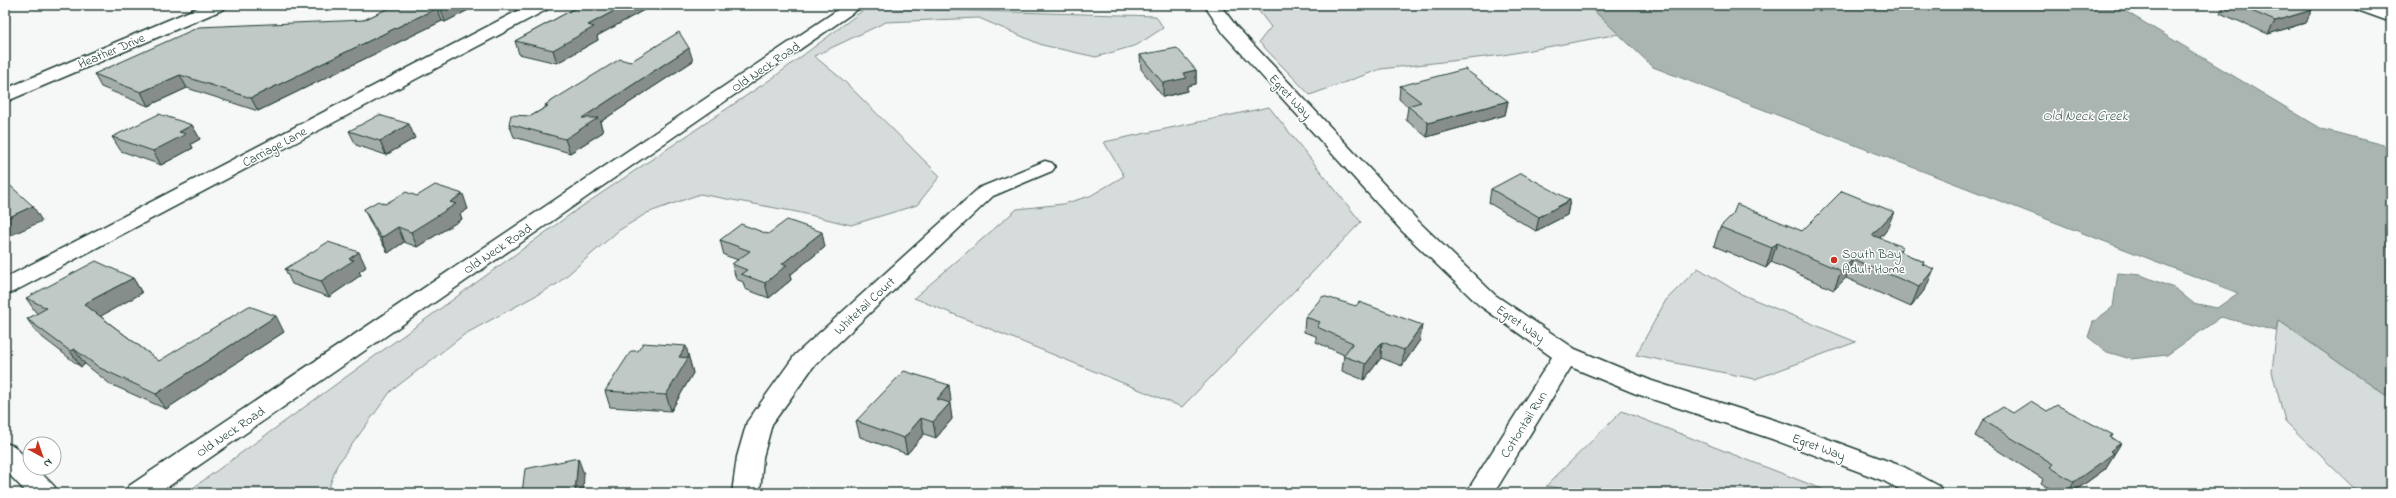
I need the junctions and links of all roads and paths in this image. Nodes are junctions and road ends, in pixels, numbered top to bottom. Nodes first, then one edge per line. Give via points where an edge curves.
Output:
1 (218, 5) edge
2 (542, 5) edge
3 (856, 5) edge
4 (1212, 5) edge
5 (2361, 5) edge
6 (2391, 17) edge
7 (5, 96) edge
8 (1044, 167) dead end
9 (5, 287) edge
10 (1566, 355) junction
11 (5, 453) edge
12 (44, 493) edge
13 (139, 493) edge
14 (746, 493) edge
15 (1480, 493) edge
16 (1929, 493) edge

1 - 7 street, Heather Drive
2 - 9 street, Carriage Lane
3 - 13 street, Old Neck Road
4 - 10 street, Egret Way via 1254,57 1411,227 1487,300
5 - 6 street
8 - 14 street, Whitetail Court via 986,192 804,361 760,422 750,457
10 - 15 street, Cottontail Run
10 - 16 street, Egret Way via 1643,387 1774,429 1894,474
11 - 12 street

